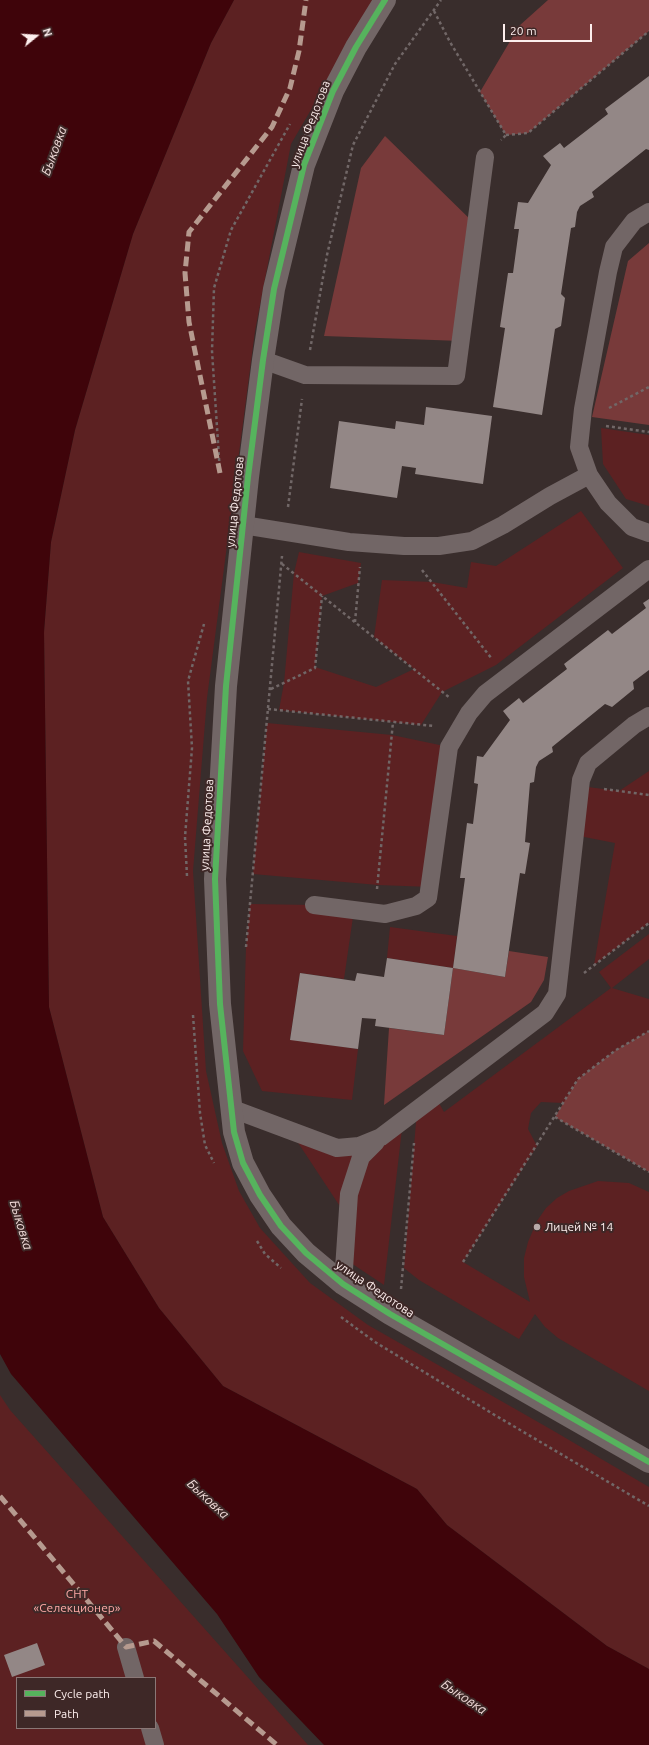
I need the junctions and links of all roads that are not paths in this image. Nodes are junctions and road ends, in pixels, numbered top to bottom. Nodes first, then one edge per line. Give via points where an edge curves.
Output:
1 (385, 0) edge
2 (485, 157) road end
3 (649, 212) edge
4 (263, 360) junction
5 (589, 475) junction
6 (243, 525) junction
7 (649, 533) edge
8 (649, 569) edge
9 (649, 716) edge
10 (314, 905) dead end
11 (230, 1108) junction
12 (381, 1137) junction
13 (343, 1284) junction
14 (649, 1462) edge
15 (126, 1647) dead end
16 (135, 1677) edge
17 (150, 1729) edge
18 (155, 1745) edge

1 - 4 street, улица Федотова via 333,91 304,165 274,289
2 - 4 lane via 456,376 305,375
3 - 5 lane via 634,221 614,247 608,272 579,446
4 - 6 street, улица Федотова
5 - 6 lane via 472,541 438,546 362,543
5 - 7 lane via 608,503 632,527
6 - 11 street, улица Федотова via 226,686 215,880 220,1004
8 - 10 lane via 485,694 458,729 449,746 428,898 416,906 385,914
9 - 12 lane via 634,725 588,763 580,786 557,994 545,1013
11 - 12 lane via 337,1148 359,1146
11 - 13 street, улица Федотова via 243,1163 260,1195 281,1226 306,1253
12 - 13 lane via 360,1157 349,1194
13 - 14 street, улица Федотова via 390,1314
15 - 16 lane
17 - 18 lane

